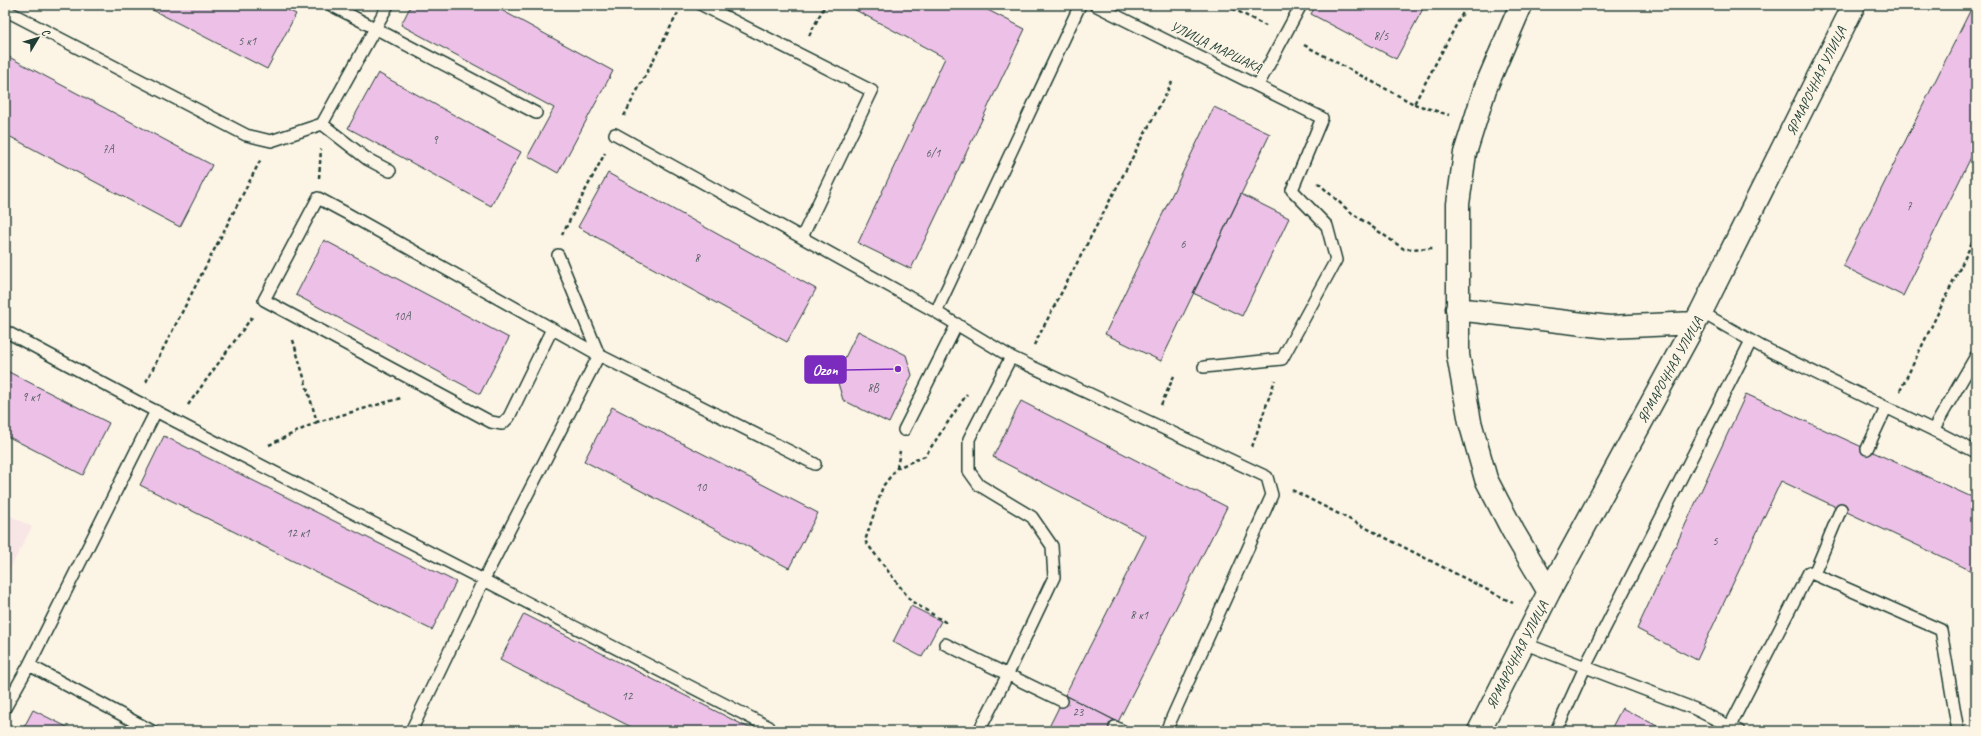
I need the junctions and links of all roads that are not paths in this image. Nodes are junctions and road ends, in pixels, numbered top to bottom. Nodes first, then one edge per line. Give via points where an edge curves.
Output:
1 (330, 5) edge
2 (388, 5) edge
3 (702, 5) edge
4 (1080, 5) edge
5 (1095, 5) edge
6 (1301, 5) edge
7 (1521, 5) edge
8 (1854, 5) edge
9 (5, 10) edge
10 (376, 29) junction
11 (1258, 84) junction
12 (536, 113) dead end
13 (322, 124) junction
14 (615, 134) road end
15 (390, 171) dead end
16 (802, 237) junction
17 (558, 255) road end
18 (1457, 309) junction
19 (936, 312) junction
20 (1698, 318) junction
21 (957, 324) junction
22 (552, 329) junction
23 (5, 331) edge
24 (1751, 341) junction
25 (599, 355) junction
26 (1011, 357) junction
27 (1976, 357) edge
28 (1204, 367) dead end
29 (1888, 409) junction
30 (156, 411) junction
31 (904, 430) dead end
32 (1933, 430) junction
33 (1867, 449) dead end
34 (1976, 452) edge
35 (815, 464) dead end
36 (1841, 509) dead end
37 (1814, 574) junction
38 (483, 581) junction
39 (1549, 592) junction
40 (1523, 643) junction
41 (945, 644) road end
42 (29, 665) junction
43 (1586, 666) junction
44 (1007, 676) junction
45 (1062, 701) dead end
46 (5, 708) edge
47 (769, 727) dead end
48 (1735, 729) edge
49 (152, 731) edge
50 (410, 731) edge
51 (978, 731) edge
52 (1166, 731) edge
53 (1479, 731) edge
54 (1556, 731) edge
55 (1958, 731) edge

1 - 10 lane
2 - 10 lane
3 - 16 lane via 872,91
4 - 19 lane
5 - 11 lane, УЛИЦА МАРШАКА
6 - 11 lane
7 - 18 street via 1485,89 1465,153 1459,196
8 - 20 street, ЯРМАРОЧНАЯ УЛИЦА
9 - 13 lane via 246,135 271,141
10 - 12 lane
10 - 13 lane
11 - 28 lane, УЛИЦА МАРШАКА via 1322,118 1292,190 1327,226 1336,260 1282,359
13 - 15 lane via 367,159
14 - 16 lane
16 - 19 lane
17 - 25 lane
18 - 20 street via 1609,327
18 - 39 street via 1458,355 1470,422 1486,479
19 - 21 lane
20 - 24 lane
20 - 39 street, ЯРМАРОЧНАЯ УЛИЦА
21 - 26 lane
21 - 31 lane
22 - 22 lane via 318,198 264,300 491,422 502,424 509,417
22 - 25 lane
23 - 30 lane
24 - 29 lane
24 - 43 lane
25 - 35 lane
25 - 38 lane
26 - 44 lane via 969,439 969,471 979,485 1032,517 1052,546 1054,578
26 - 52 lane via 1267,477 1272,495
27 - 32 lane
29 - 32 lane
29 - 33 lane
30 - 38 lane
30 - 42 lane
32 - 34 lane
36 - 37 lane
37 - 48 lane via 1809,572
37 - 55 lane via 1941,630
38 - 47 lane
38 - 50 lane
39 - 40 street, ЯРМАРОЧНАЯ УЛИЦА
40 - 43 lane
40 - 53 street, ЯРМАРОЧНАЯ УЛИЦА
41 - 44 lane
42 - 46 lane
42 - 49 lane
43 - 48 lane via 1695,709
43 - 54 lane
44 - 45 lane
44 - 51 lane

